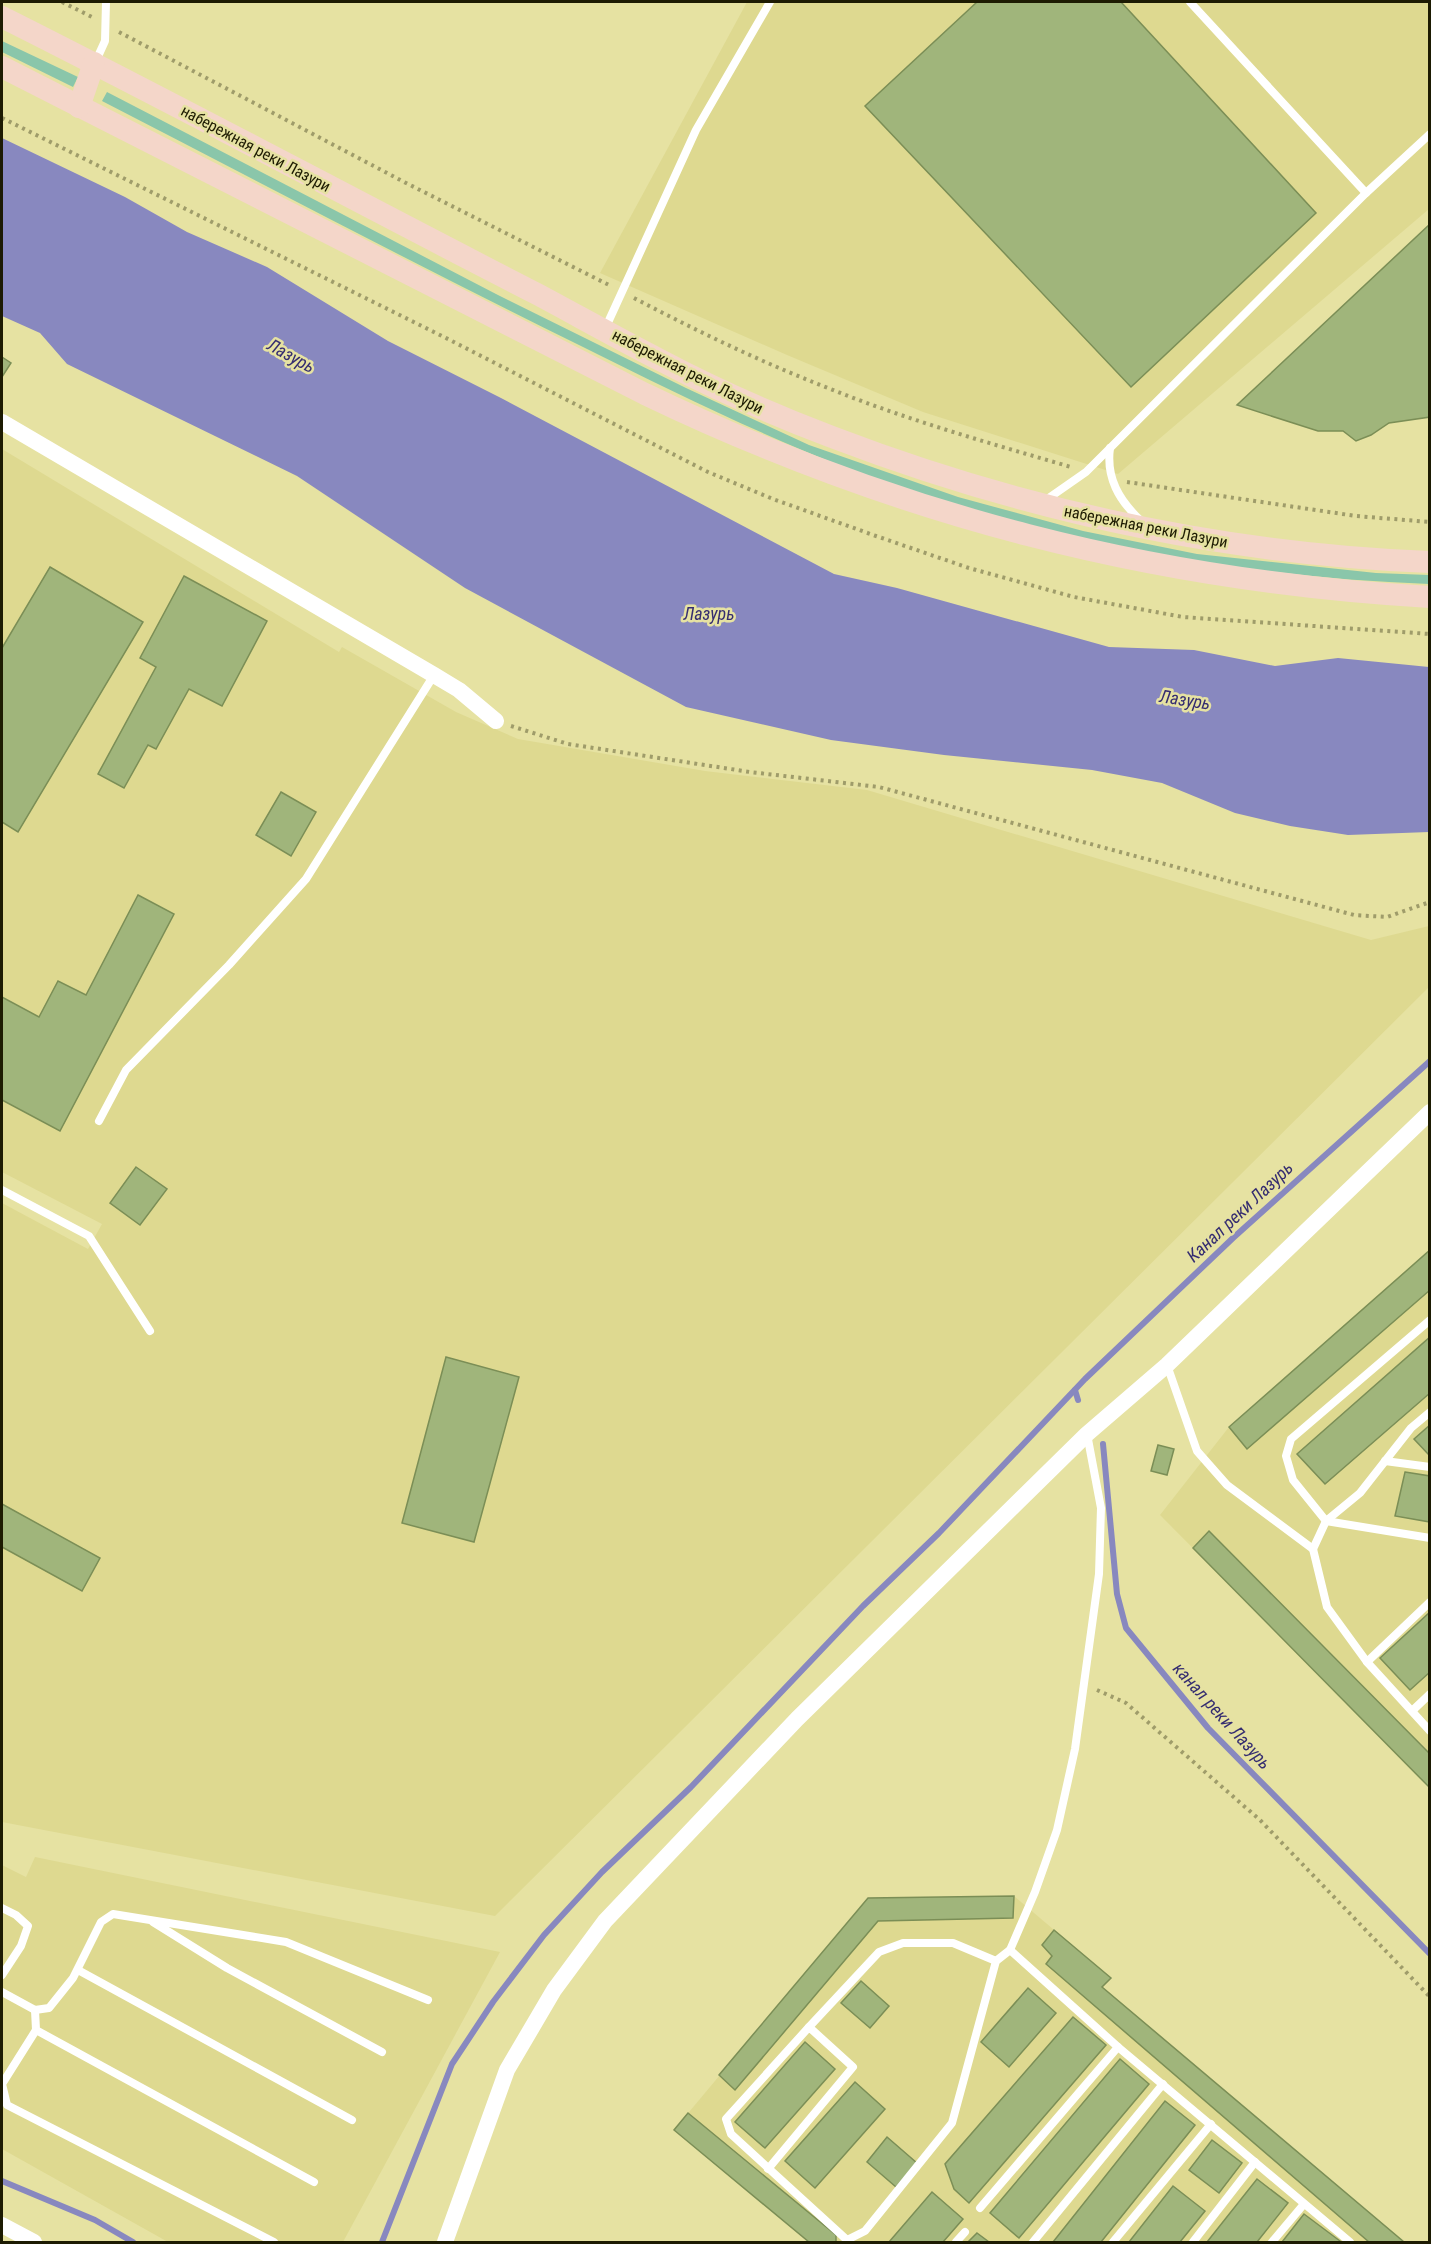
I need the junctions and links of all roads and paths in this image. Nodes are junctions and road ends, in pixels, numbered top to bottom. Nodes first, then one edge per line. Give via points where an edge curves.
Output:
1 (63, 2) edge
2 (106, 2) edge
3 (770, 2) edge
4 (1190, 2) edge
5 (2, 17) edge
6 (105, 25) junction
7 (94, 63) junction
8 (2, 67) edge
9 (79, 107) junction
10 (1430, 134) edge
11 (1366, 193) junction
12 (621, 291) junction
13 (605, 329) junction
14 (2, 422) edge
15 (1110, 447) junction
16 (1086, 471) junction
17 (1113, 480) junction
18 (1041, 504) junction
19 (1430, 522) edge
20 (1149, 529) junction
21 (1430, 562) edge
22 (1430, 597) edge
23 (434, 675) junction
24 (496, 721) joint
25 (1430, 902) edge
26 (1430, 1112) edge
27 (99, 1121) dead end
28 (2, 1190) edge
29 (1430, 1320) edge
30 (150, 1331) dead end
31 (1167, 1365) junction
32 (1430, 1412) edge
33 (1088, 1434) junction
34 (1385, 1461) junction
35 (1430, 1467) edge
36 (1326, 1521) junction
37 (1430, 1538) edge
38 (1313, 1549) junction
39 (1430, 1602) edge
40 (1366, 1662) junction
41 (1086, 1685) junction
42 (1430, 1694) edge
43 (1412, 1711) junction
44 (1430, 1731) edge
45 (2, 1908) edge
46 (150, 1920) junction
47 (1010, 1950) junction
48 (996, 1961) junction
49 (78, 1970) junction
50 (2, 1975) edge
51 (2, 1992) edge
52 (1430, 1997) edge
53 (428, 2000) dead end
54 (35, 2010) junction
55 (809, 2027) junction
56 (36, 2030) junction
57 (1118, 2047) junction
58 (382, 2052) dead end
59 (1163, 2084) junction
60 (352, 2120) dead end
61 (1211, 2124) junction
62 (1255, 2162) junction
63 (768, 2169) junction
64 (314, 2182) dead end
65 (1304, 2204) junction
66 (980, 2208) dead end
67 (2, 2225) edge
68 (965, 2232) dead end
69 (847, 2241) edge
70 (34, 2242) edge
71 (274, 2242) edge
72 (445, 2242) edge
73 (956, 2242) edge
74 (1033, 2242) edge
75 (1113, 2242) edge
76 (1193, 2242) edge
77 (1272, 2242) edge
78 (1350, 2242) edge

1 - 6 path
2 - 6 lane
3 - 12 lane via 696,130
4 - 11 lane
5 - 7 main road, набережная реки Лазури
6 - 7 lane via 105,40
6 - 12 path
7 - 9 main road
7 - 13 main road, набережная реки Лазури
8 - 9 main road, набережная реки Лазури
9 - 22 main road, набережная реки Лазури via 656,399 753,443 874,490 1010,532 1148,563 1289,585
10 - 11 lane
11 - 15 lane
12 - 13 lane
12 - 16 path via 698,332 828,388
13 - 18 main road, набережная реки Лазури via 660,361 803,426 925,470
14 - 23 street
15 - 16 lane
15 - 17 lane
16 - 18 lane
17 - 19 path via 1356,516
17 - 20 lane via 1126,508
18 - 20 main road, набережная реки Лазури
20 - 21 main road, набережная реки Лазури via 1289,551
23 - 24 street
23 - 27 lane via 306,879 126,1070
24 - 25 path via 568,744 879,787 1354,915 1387,917
26 - 31 street
28 - 30 lane via 89,1236
29 - 36 lane via 1292,1439 1286,1456 1293,1480
31 - 33 street
31 - 38 lane via 1197,1451 1227,1485
32 - 34 lane
33 - 41 lane via 1101,1508 1099,1574
33 - 72 street via 797,1719 605,1921 554,1989 507,2070
34 - 35 lane
34 - 36 lane via 1360,1493
36 - 37 lane
36 - 38 lane
38 - 40 lane via 1327,1607
39 - 40 lane
40 - 43 lane
41 - 47 lane via 1057,1830
41 - 52 path via 1126,1703 1260,1820
42 - 43 lane
43 - 44 lane
45 - 50 lane via 28,1926 21,1946
46 - 49 lane via 113,1914 101,1922
46 - 53 lane via 286,1942
46 - 58 lane via 227,1968
47 - 48 lane
47 - 57 lane
48 - 55 lane via 953,1943 903,1943 879,1952
48 - 69 lane via 952,2123 866,2231
49 - 54 lane via 49,2008
49 - 60 lane
51 - 54 lane
54 - 56 lane
55 - 63 lane via 726,2119 731,2134
55 - 63 lane via 853,2067
56 - 64 lane
56 - 71 lane via 2,2084 7,2105
57 - 59 lane
57 - 66 lane
59 - 61 lane
59 - 74 lane
61 - 62 lane
61 - 75 lane
62 - 65 lane
62 - 76 lane
63 - 69 lane
65 - 77 lane
65 - 78 lane
67 - 70 street
68 - 73 lane

